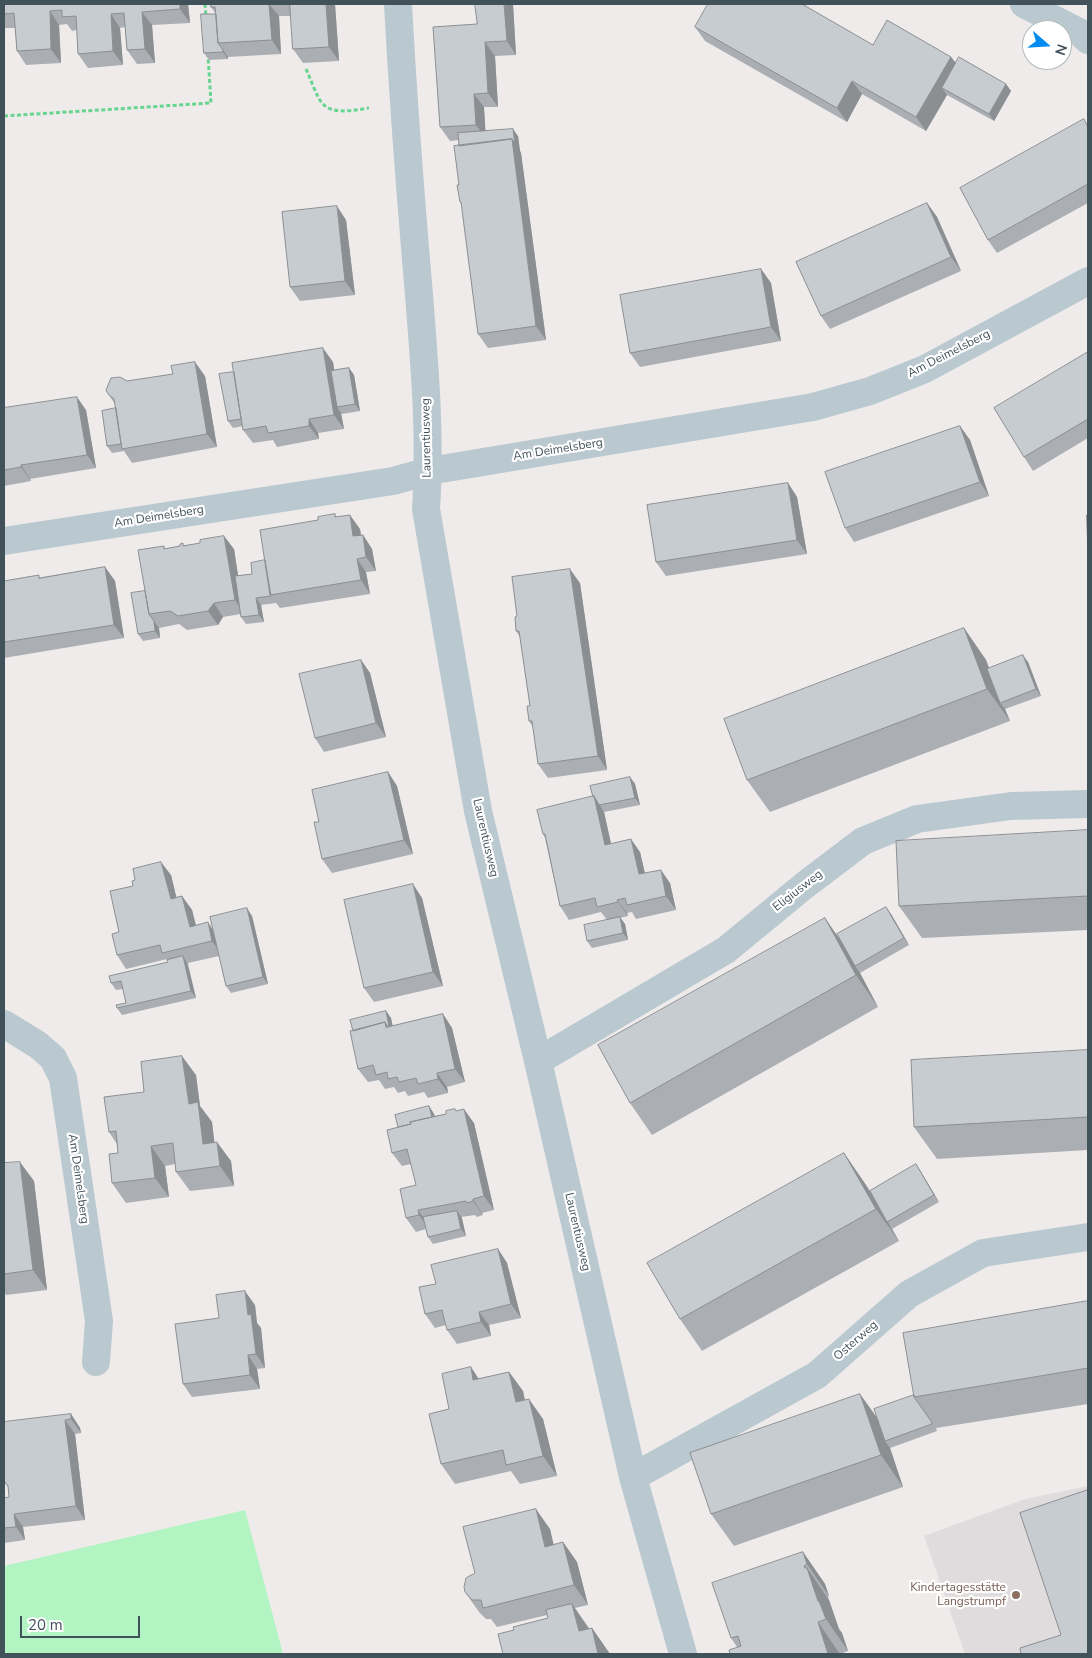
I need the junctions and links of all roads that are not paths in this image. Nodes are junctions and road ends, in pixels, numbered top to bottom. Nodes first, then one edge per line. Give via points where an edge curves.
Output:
1 (398, 4) edge
2 (1024, 4) edge
3 (1088, 40) edge
4 (1088, 281) edge
5 (429, 471) junction
6 (4, 541) edge
7 (1088, 804) edge
8 (4, 1024) edge
9 (538, 1061) junction
10 (1088, 1237) edge
11 (96, 1362) dead end
12 (633, 1477) junction
13 (683, 1654) edge

1 - 5 street, Laurentiusweg via 427,402
2 - 3 street via 1079,32
4 - 5 street, Am Deimelsberg via 925,368 870,391 813,407 754,418
5 - 6 street, Am Deimelsberg via 393,481
5 - 9 street, Laurentiusweg via 426,509 478,811
7 - 9 street, Eligiusweg via 1012,806 917,819 864,841 726,950
8 - 11 street, Am Deimelsberg via 53,1058 63,1078 99,1321
9 - 12 street, Laurentiusweg
10 - 12 street, Osterweg via 983,1253 909,1294 817,1375
12 - 13 street, Laurentiusweg

